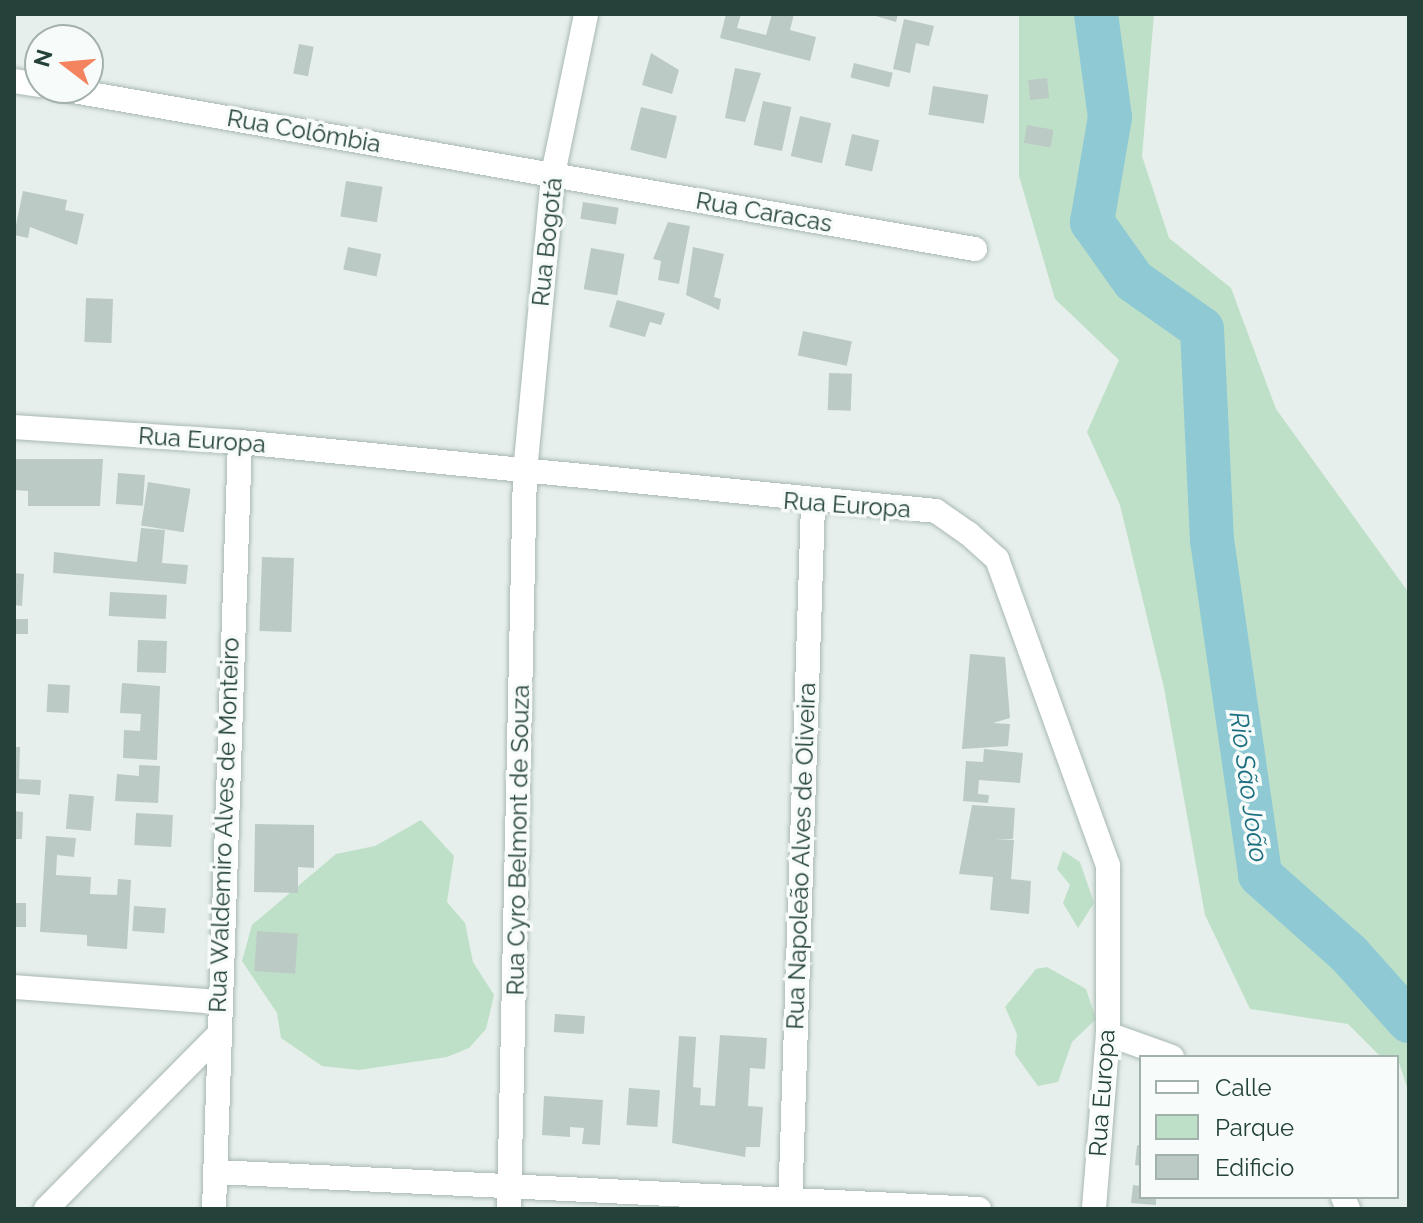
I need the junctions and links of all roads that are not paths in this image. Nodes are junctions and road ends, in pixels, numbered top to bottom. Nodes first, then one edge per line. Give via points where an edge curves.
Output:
1 (586, 14) edge
2 (104, 96) edge
3 (553, 174) junction
4 (975, 249) dead end
5 (14, 427) edge
6 (240, 442) junction
7 (525, 472) junction
8 (813, 504) junction
9 (14, 987) edge
10 (217, 1002) junction
11 (1108, 1034) junction
12 (215, 1038) junction
13 (1166, 1055) edge
14 (216, 1172) junction
15 (510, 1200) edge
16 (790, 1202) edge
17 (46, 1209) edge
18 (214, 1209) edge
19 (979, 1209) edge
20 (1094, 1209) edge

1 - 3 street, Rua Bogotá
2 - 3 street, Rua Colômbia
3 - 4 street, Rua Caracas
3 - 7 street, Rua Bogotá
5 - 6 street, Rua Europa
6 - 7 street, Rua Europa
6 - 10 street, Rua Waldemiro Alves de Monteiro
7 - 8 street, Rua Europa
7 - 15 street, Rua Cyro Belmont de Souza
8 - 11 street, Rua Europa via 936,511 997,559 1108,865
8 - 16 street, Rua Napoleão Alves de Oliveira
9 - 10 street
10 - 12 street, Rua Waldemiro Alves de Monteiro
11 - 13 street
11 - 20 street, Rua Europa
12 - 14 street, Rua Waldemiro Alves de Monteiro
12 - 17 street
14 - 15 street
14 - 18 street, Rua Waldemiro Alves de Monteiro
15 - 16 street
16 - 19 street

